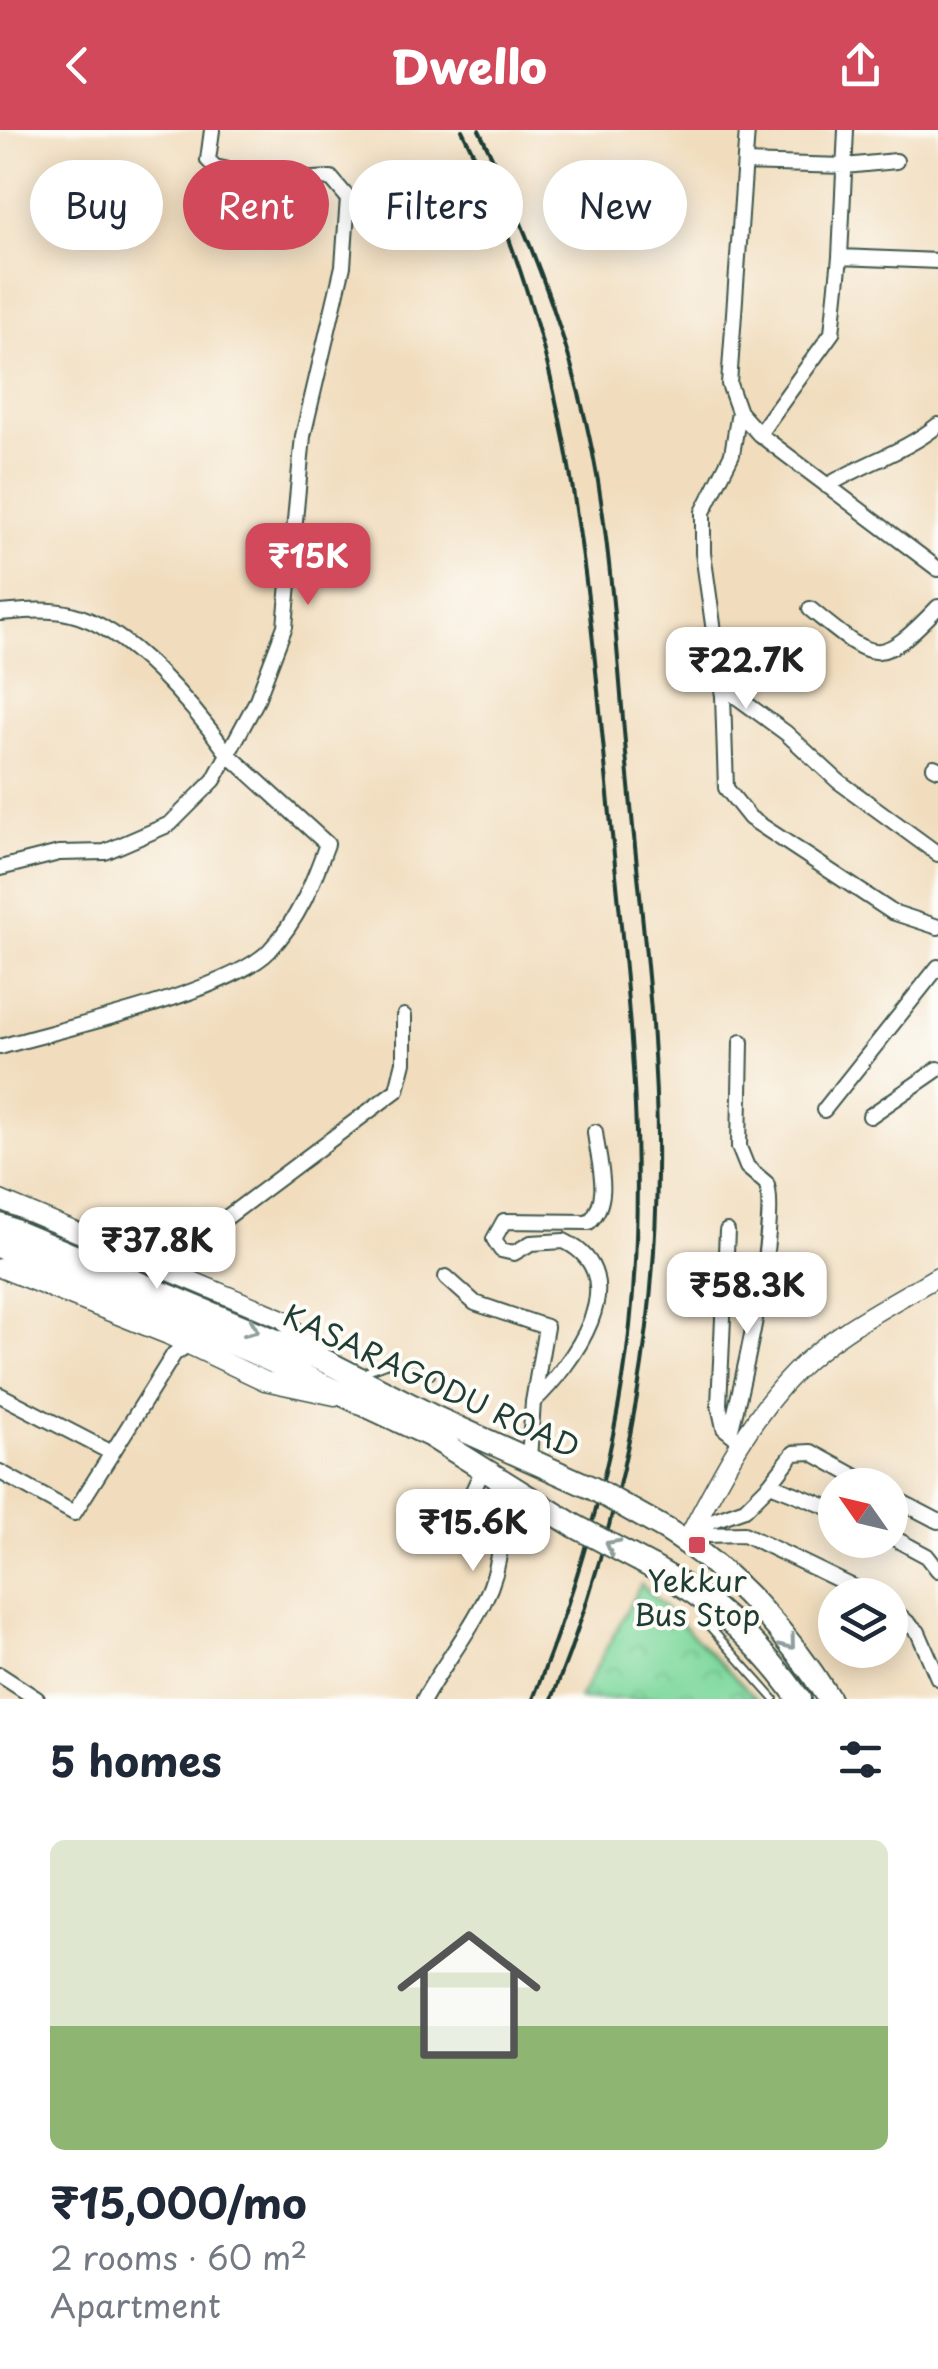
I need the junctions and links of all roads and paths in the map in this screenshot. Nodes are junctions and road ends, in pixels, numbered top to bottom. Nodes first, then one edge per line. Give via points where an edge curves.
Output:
1 (212, 130) edge
2 (746, 130) edge
3 (846, 130) edge
4 (896, 162) dead end
5 (745, 163) junction
6 (845, 166) junction
7 (840, 257) junction
8 (938, 261) edge
9 (739, 412) junction
10 (938, 425) edge
11 (759, 434) junction
12 (827, 486) junction
13 (938, 569) edge
14 (938, 606) edge
15 (810, 609) dead end
16 (0, 613) edge
17 (722, 686) junction
18 (228, 754) junction
19 (938, 854) edge
20 (0, 868) edge
21 (938, 927) edge
22 (938, 967) edge
23 (404, 1016) dead end
24 (741, 1042) dead end
25 (0, 1047) edge
26 (938, 1069) edge
27 (824, 1110) dead end
28 (870, 1116) dead end
29 (596, 1132) dead end
30 (0, 1200) edge
31 (0, 1225) edge
32 (727, 1232) dead end
33 (0, 1247) edge
34 (0, 1268) edge
35 (181, 1276) junction
36 (938, 1276) edge
37 (446, 1278) dead end
38 (182, 1349) junction
39 (328, 1362) junction
40 (431, 1375) dead end
41 (351, 1386) junction
42 (0, 1395) edge
43 (533, 1402) junction
44 (734, 1439) junction
45 (112, 1453) junction
46 (529, 1458) junction
47 (484, 1467) junction
48 (840, 1468) edge
49 (0, 1472) edge
50 (770, 1484) junction
51 (818, 1503) edge
52 (908, 1505) edge
53 (740, 1512) junction
54 (938, 1520) edge
55 (744, 1534) junction
56 (677, 1536) junction
57 (908, 1546) edge
58 (938, 1570) edge
59 (835, 1578) edge
60 (696, 1590) junction
61 (908, 1623) edge
62 (0, 1675) edge
63 (938, 1678) edge
64 (37, 1699) edge
65 (424, 1699) edge
66 (774, 1699) edge
67 (799, 1699) edge
68 (828, 1699) edge

1 - 18 street via 208,160 215,166 279,181 331,178 348,198 343,266 303,436 284,626
2 - 5 street
3 - 6 street
4 - 6 street
5 - 6 street
5 - 9 street via 729,384
6 - 7 street
7 - 8 street
7 - 11 street via 832,334
9 - 11 street
9 - 17 street via 732,454 703,512
10 - 12 street via 914,444
11 - 12 street
12 - 13 street
14 - 15 street via 902,642 876,653 859,648
16 - 18 street via 74,614 115,638 202,718
17 - 19 street
17 - 21 street via 726,788 750,818 892,912
18 - 20 street via 214,780 170,824 104,852 59,853
18 - 25 street via 327,844 295,919 266,955 198,990
22 - 27 street
23 - 35 street via 397,1090 210,1230
24 - 44 street via 739,1147 747,1167 766,1182 772,1216
26 - 28 street
29 - 43 street via 602,1205 596,1216 562,1224 504,1221 494,1239 514,1253 564,1241 588,1260 594,1278 588,1334
30 - 35 street
31 -> 39 highway, KASARAGODU ROAD
32 - 44 street via 719,1406
33 - 41 highway, KASARAGODU ROAD
34 - 38 street via 168,1335
35 - 39 street via 283,1319
36 - 44 street via 796,1370
37 - 43 street via 475,1302 546,1327
38 - 41 street via 327,1396
38 - 45 street
39 - 41 highway, KASARAGODU ROAD
40 - 41 lane via 388,1364
41 - 46 highway, KASARAGODU ROAD
41 - 47 highway, KASARAGODU ROAD
42 - 45 street
43 - 46 street
44 - 56 street
45 - 49 street via 74,1513
46 - 56 highway, KASARAGODU ROAD, bridge
60 -> 47 highway, KASARAGODU ROAD, bridge via 573,1525
47 - 65 street via 466,1506 500,1545 499,1566 487,1599
48 - 50 street via 810,1452 794,1453
50 - 51 street
50 - 53 street
52 - 54 street
53 - 55 street
53 - 56 street
55 - 56 street
55 - 59 street
56 -> 68 highway, KASARAGODU ROAD via 751,1600
57 - 58 street
60 - 66 lane via 708,1625
60 - 67 highway, KASARAGODU ROAD via 775,1664
61 - 63 street
62 - 64 street

